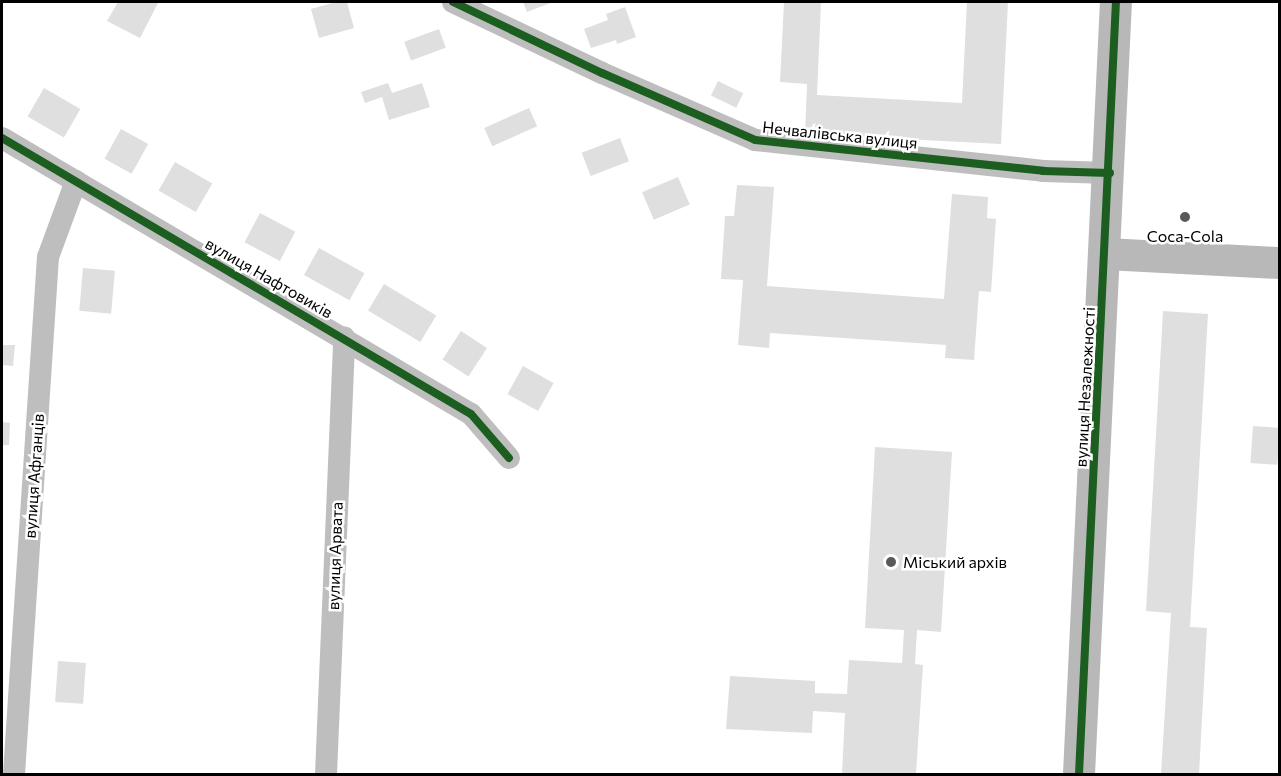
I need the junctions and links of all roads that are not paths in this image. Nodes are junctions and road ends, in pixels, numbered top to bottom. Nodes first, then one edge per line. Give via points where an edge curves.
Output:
1 (453, 2) edge
2 (1116, 2) edge
3 (2, 138) edge
4 (1110, 172) junction
5 (75, 181) junction
6 (1106, 254) junction
7 (1280, 263) edge
8 (344, 338) junction
9 (509, 458) dead end
10 (14, 774) edge
11 (326, 774) edge
12 (1079, 774) edge

1 - 4 street, Нечвалівська вулиця via 755,140 1042,171
2 - 4 street, вулиця Незалежності
3 - 5 street, вулиця Нафтовиків
4 - 6 street, вулиця Незалежності
5 - 8 street, вулиця Нафтовиків
5 - 10 street, вулиця Афганців via 48,257
6 - 7 street
6 - 12 street, вулиця Незалежності
8 - 9 street, вулиця Нафтовиків via 471,414
8 - 11 street, вулиця Арвата

